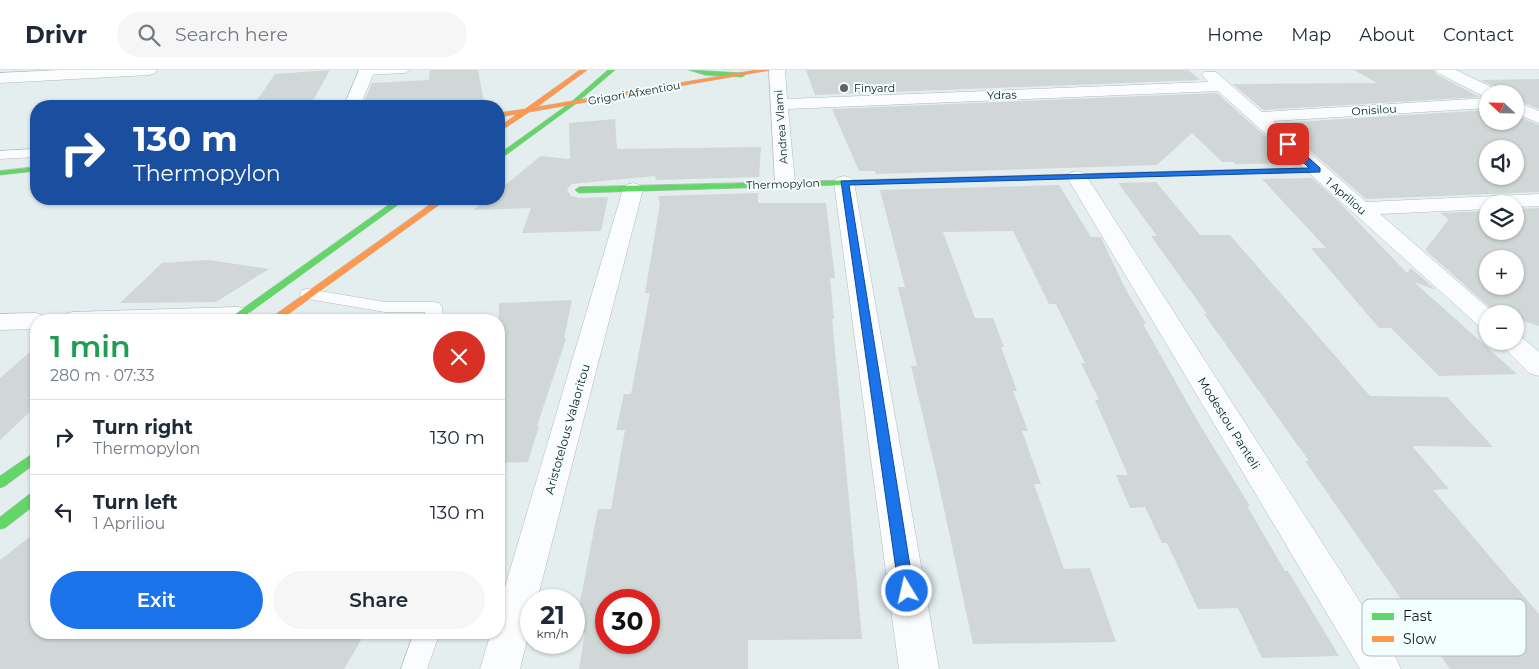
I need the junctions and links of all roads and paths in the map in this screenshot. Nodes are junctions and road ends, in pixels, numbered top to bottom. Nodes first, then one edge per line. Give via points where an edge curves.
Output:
1 (150, 70) edge
2 (404, 70) edge
3 (584, 70) edge
4 (612, 70) edge
5 (692, 70) edge
6 (768, 70) edge
7 (776, 70) edge
8 (1204, 70) edge
9 (1444, 70) edge
10 (366, 71) edge
11 (742, 75) junction
12 (0, 78) edge
13 (1223, 86) junction
14 (1479, 88) edge
15 (354, 100) edge
16 (572, 104) junction
17 (780, 104) junction
18 (1479, 104) edge
19 (1524, 110) edge
20 (526, 111) junction
21 (505, 114) edge
22 (1260, 117) junction
23 (1539, 118) edge
24 (505, 126) edge
25 (30, 154) edge
26 (505, 154) edge
27 (1, 156) edge
28 (30, 170) edge
29 (1317, 170) junction
30 (0, 173) edge
31 (1077, 177) junction
32 (844, 182) junction
33 (785, 183) junction
34 (634, 189) junction
35 (579, 190) dead end
36 (1539, 200) edge
37 (394, 205) edge
38 (434, 205) edge
39 (1361, 209) junction
40 (308, 294) junction
41 (1479, 313) edge
42 (240, 314) edge
43 (281, 314) edge
44 (433, 314) edge
45 (30, 321) edge
46 (0, 322) edge
47 (30, 462) edge
48 (0, 483) edge
49 (30, 502) edge
50 (0, 524) edge
51 (425, 639) edge
52 (1362, 640) edge
53 (1372, 656) edge
54 (414, 669) edge
55 (500, 669) edge
56 (919, 669) edge
57 (1380, 669) edge

1 - 12 street
2 - 10 lane
3 - 20 street
4 - 16 street
5 - 11 street
6 - 11 street, Grigori Afxentiou
7 - 17 street, Andrea Vlami
8 - 13 street, 1 Apriliou
9 - 14 street
10 - 15 street
11 - 16 street, Grigori Afxentiou
13 - 17 street, Ydras
13 - 22 street, 1 Apriliou
16 - 20 street, Grigori Afxentiou
16 - 26 street
17 - 33 street, Andrea Vlami
18 - 22 street, Onisilou
19 - 23 street
20 - 21 street, Grigori Afxentiou
20 - 24 street
22 - 29 street, 1 Apriliou
25 - 27 lane
28 - 30 street
29 - 31 street, Thermopylon
29 - 39 street, 1 Apriliou
31 - 32 street, Thermopylon
31 - 52 street, Modestou Panteli
32 - 33 street, Thermopylon
32 - 56 street
33 - 34 street, Thermopylon
34 - 35 street, Thermopylon
34 - 55 street, Aristotelous Valaoritou
36 - 39 street
37 - 42 street
38 - 40 street
39 - 41 street, 1 Apriliou
40 - 43 street
40 - 44 lane via 385,307 432,308
45 - 46 street
47 - 48 street
49 - 50 street
51 - 54 lane
53 - 57 street, Modestou Panteli

